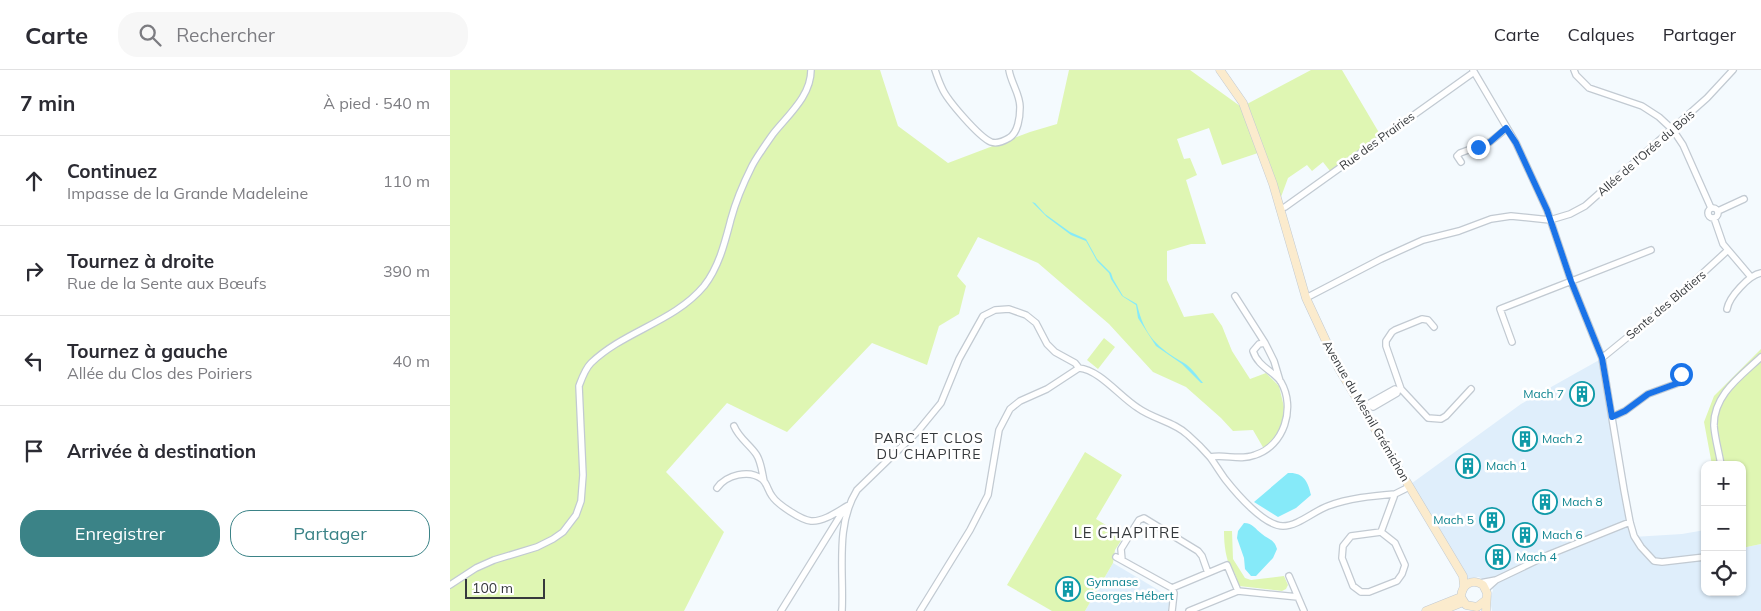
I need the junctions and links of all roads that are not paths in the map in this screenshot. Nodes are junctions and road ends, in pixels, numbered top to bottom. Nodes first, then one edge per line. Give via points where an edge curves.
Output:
1 (811, 70) edge
2 (935, 70) edge
3 (1009, 70) edge
4 (1220, 70) edge
5 (1574, 70) edge
6 (1733, 70) edge
7 (1474, 71) edge
8 (1506, 128) junction
9 (1672, 130) junction
10 (1460, 162) dead end
11 (1744, 199) dead end
12 (1711, 208) junction
13 (1280, 209) junction
14 (1718, 211) junction
15 (1714, 218) junction
16 (1550, 220) junction
17 (1651, 250) dead end
18 (1728, 250) junction
19 (1761, 273) edge
20 (1751, 277) junction
21 (1571, 281) junction
22 (1235, 296) dead end
23 (1306, 298) junction
24 (1727, 309) dead end
25 (1434, 327) dead end
26 (1512, 342) dead end
27 (1265, 343) junction
28 (1761, 357) edge
29 (1602, 358) junction
30 (1079, 368) junction
31 (1681, 374) dead end
32 (1280, 381) junction
33 (1471, 389) dead end
34 (1399, 390) junction
35 (1367, 408) junction
36 (1612, 417) junction
37 (734, 426) dead end
38 (1210, 457) junction
39 (1720, 461) edge
40 (764, 481) junction
41 (1410, 487) junction
42 (717, 488) dead end
43 (1395, 494) junction
44 (850, 500) junction
45 (847, 506) junction
46 (1630, 522) junction
47 (1381, 532) junction
48 (1701, 557) edge
49 (1208, 573) junction
50 (1289, 576) dead end
51 (1463, 576) junction
52 (1479, 584) junction
53 (450, 585) edge
54 (1464, 586) junction
55 (1172, 588) junction
56 (1238, 591) junction
57 (1298, 597) junction
58 (1462, 599) junction
59 (1486, 600) junction
60 (1479, 609) edge
61 (781, 611) edge
62 (842, 611) edge
63 (920, 611) edge
64 (1172, 611) edge
65 (1189, 611) edge
66 (1304, 611) edge
67 (1426, 611) edge
68 (1441, 611) edge
69 (1486, 611) edge

1 - 53 street via 811,79 800,100 752,166 731,217 724,246 705,285 683,306 602,354 583,375 579,386 583,475 581,501 576,515 553,539 476,568
2 - 3 street via 942,89 954,106 990,142 997,142 1012,136 1017,130 1019,98
4 - 13 street, Avenue du Mesnil Grémichon via 1243,103
5 - 9 street via 1589,88 1642,106 1659,116
6 - 9 street, Allée de l'Orée du Bois
7 - 8 street
7 - 13 street, Rue des Prairies
8 - 10 street via 1490,142 1460,153 1457,156
8 - 16 street
9 - 12 street via 1683,145
9 - 16 street, Allée de l'Orée du Bois via 1586,206
11 - 14 street
12 - 14 street
12 - 15 street via 1708,215
13 - 23 street, Avenue du Mesnil Grémichon
14 - 15 street
15 - 18 street
16 - 21 street
16 - 23 street via 1511,216 1490,219 1458,232 1423,240
17 - 21 street
18 - 20 street
18 - 29 street, Sente des Blatiers
19 - 20 street
20 - 24 street via 1728,302
21 - 26 street via 1500,309
21 - 29 street
22 - 27 street
23 - 35 street, Avenue du Mesnil Grémichon via 1339,369
25 - 34 street via 1422,319 1388,336 1386,346
27 - 32 street
27 - 32 street via 1255,347 1254,355
28 - 39 street via 1730,387 1715,413 1714,427
29 - 36 street
30 - 38 street via 1099,376 1139,409 1187,433
30 - 44 street via 1047,344 1036,323 1026,315 1008,309 994,310 982,316 940,403
30 - 63 street via 1047,389 1020,401 1004,418 988,495
31 - 36 street via 1681,382 1648,394
32 - 38 street via 1286,400 1286,418 1282,434 1272,447 1237,459 1220,455
33 - 34 street via 1446,416 1434,419 1428,418
34 - 35 street
35 - 41 street, Avenue du Mesnil Grémichon
36 - 46 street
37 - 40 street via 756,453
38 - 43 street via 1243,500 1272,524 1292,524 1336,503
40 - 42 street via 756,475 743,474 725,480
40 - 45 street via 773,498 800,518 810,521
41 - 43 street
41 - 51 street, Avenue du Mesnil Grémichon
43 - 47 street
44 - 45 street
44 - 62 street via 842,536
45 - 61 street
46 - 48 street via 1634,536 1654,561
46 - 52 street via 1496,580
47 - 47 street via 1351,536 1343,546 1342,558 1353,586 1361,592 1397,581 1402,574 1405,565 1395,543
49 - 55 street
49 - 55 street via 1198,551 1144,518 1139,520 1121,549 1119,559
49 - 56 street via 1227,565
50 - 57 street
51 - 52 street
51 - 54 street, Avenue du Mesnil Grémichon
52 - 54 street
52 - 59 street
54 - 58 street
55 - 64 street
56 - 57 street
56 - 65 street
57 - 66 street
58 - 60 street via 1466,605
58 - 67 street
58 - 68 street
59 - 60 street
59 - 69 street

